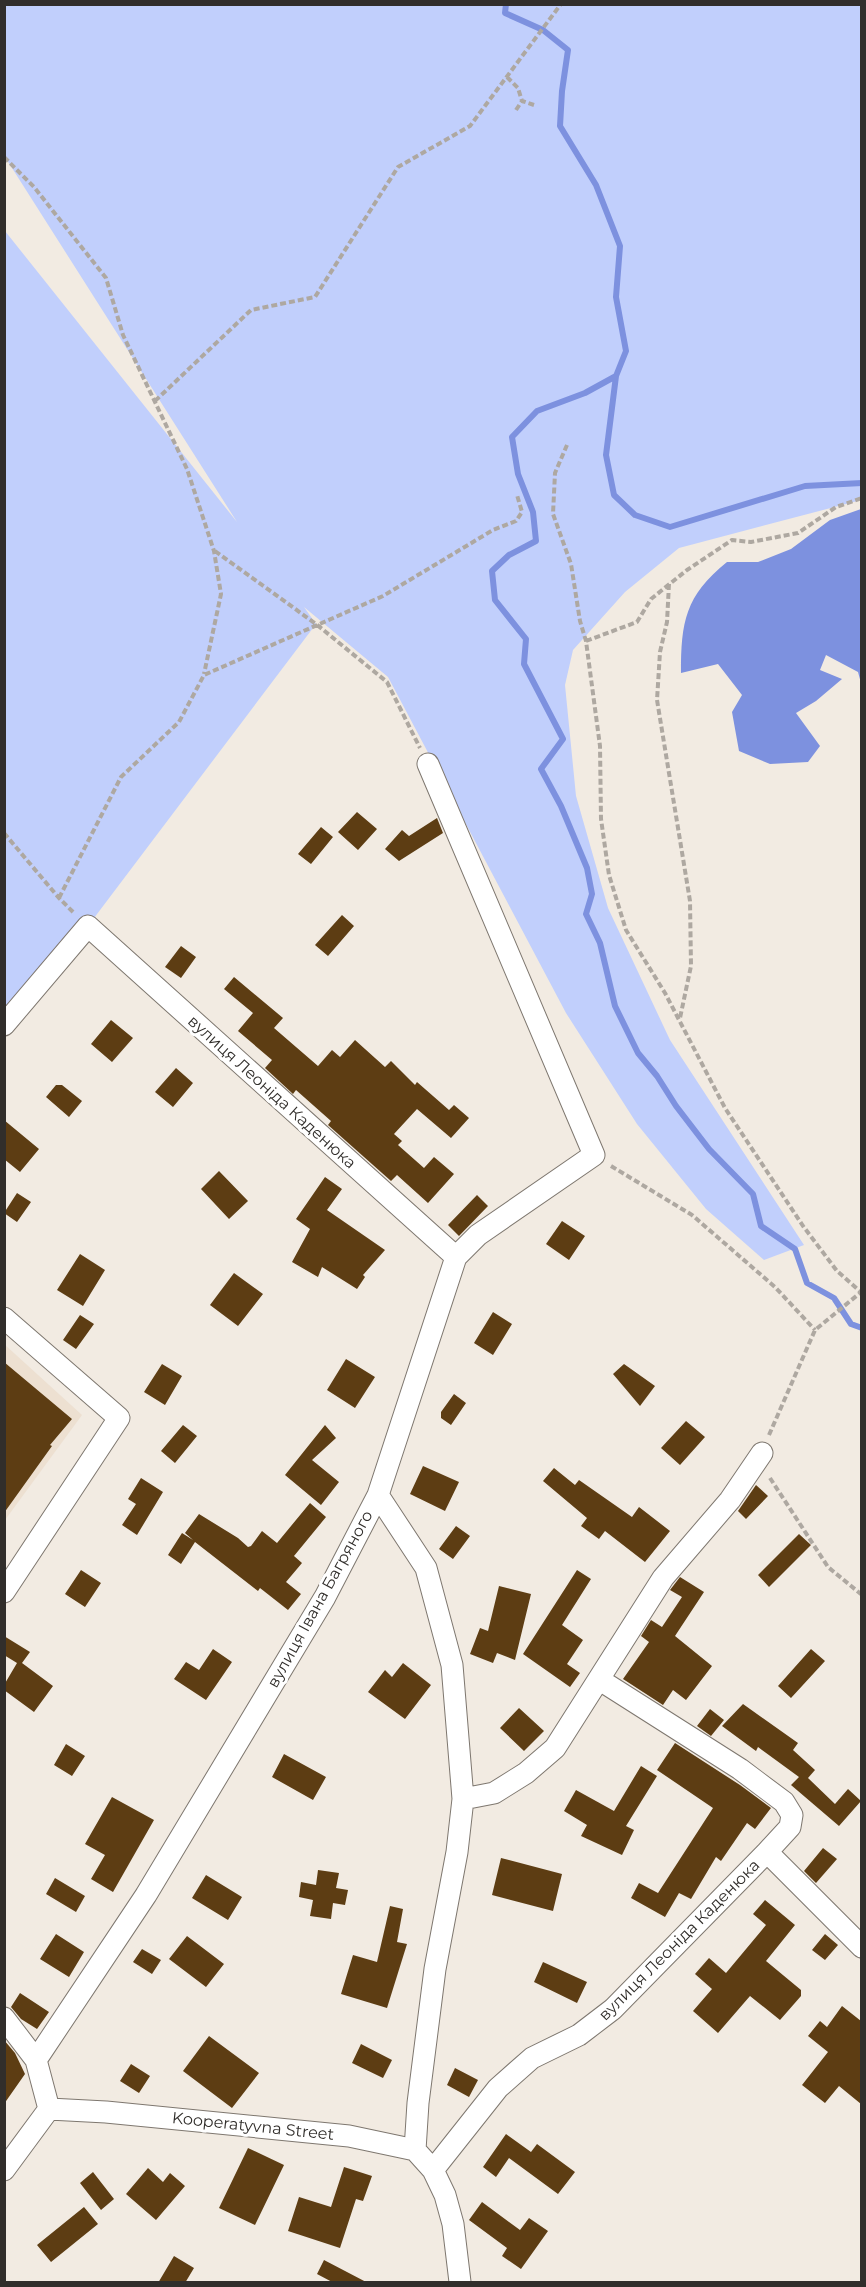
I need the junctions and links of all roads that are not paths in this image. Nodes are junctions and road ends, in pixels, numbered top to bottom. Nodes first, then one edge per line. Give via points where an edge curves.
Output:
1 (428, 764) road end
2 (4, 1025) edge
3 (456, 1257) junction
4 (4, 1318) edge
5 (762, 1453) road end
6 (378, 1495) junction
7 (4, 1592) edge
8 (600, 1680) junction
9 (463, 1799) junction
10 (767, 1852) junction
11 (861, 1947) edge
12 (4, 2018) edge
13 (36, 2060) junction
14 (49, 2109) junction
15 (415, 2150) junction
16 (4, 2170) edge
17 (433, 2170) junction
18 (460, 2283) edge

1 - 3 street, вулиця Івана Багряного via 594,1155 478,1234
2 - 3 street, вулиця Леоніда Каденюка via 88,927
3 - 6 street, вулиця Івана Багряного
4 - 7 street via 119,1418
5 - 8 street via 730,1500 663,1578
6 - 9 street via 426,1568 452,1665
6 - 13 street, вулиця Івана Багряного via 325,1597 146,1895
8 - 9 street via 555,1748 494,1793
8 - 10 street, вулиця Леоніда Каденюка via 740,1769 784,1803 792,1815 790,1827
9 - 15 street via 435,1969
10 - 11 street, вулиця Леоніда Каденюка
10 - 17 street, вулиця Леоніда Каденюка via 613,2009 579,2035 532,2058 498,2088
12 - 13 street
13 - 14 street
14 - 15 street, Kooperatyvna Street via 349,2136
14 - 16 street
15 - 17 street
17 - 18 street via 453,2224

